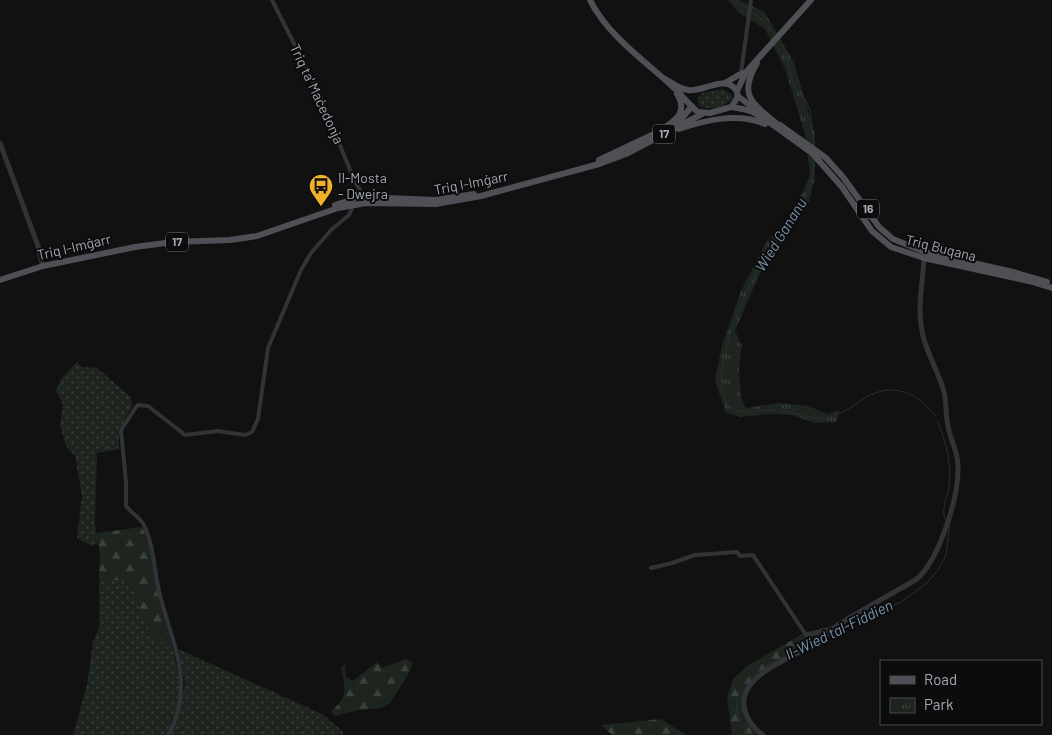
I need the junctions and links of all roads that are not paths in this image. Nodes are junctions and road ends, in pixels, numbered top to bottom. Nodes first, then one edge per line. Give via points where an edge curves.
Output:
1 (272, 0) edge
2 (590, 0) edge
3 (751, 0) edge
4 (811, 0) edge
5 (765, 52) junction
6 (744, 73) junction
7 (663, 78) junction
8 (724, 84) junction
9 (694, 90) junction
10 (737, 93) junction
11 (690, 104) junction
12 (731, 107) junction
13 (702, 114) junction
14 (776, 123) junction
15 (656, 133) junction
16 (784, 133) junction
17 (0, 143) edge
18 (626, 154) junction
19 (359, 189) junction
20 (367, 196) junction
21 (354, 202) junction
22 (924, 258) junction
23 (42, 263) junction
24 (0, 276) edge
25 (0, 280) edge
26 (1052, 283) edge
27 (1052, 288) edge
28 (650, 568) dead end
29 (831, 630) junction
30 (168, 735) edge
31 (763, 735) edge

1 - 19 street, Triq ta' Maċedonja via 317,89
2 - 7 main road via 608,28
3 - 6 street
4 - 5 main road
5 - 6 main road
5 - 14 main road via 748,82 747,90 751,100
6 - 8 main road
6 - 10 main road
7 - 9 main road via 685,90
7 - 11 main road
7 - 15 main road via 678,96 682,108 675,120
8 - 9 main road
8 - 10 main road, 16 via 733,87
9 - 11 main road
10 - 12 main road
10 - 14 main road, Triq Buqana / 16
11 - 13 main road
11 - 15 main road, Triq l-Imġarr / 17 via 675,124
12 - 13 main road, 16
12 - 16 main road, Triq Buqana / 16 via 753,112
13 - 18 main road, Triq l-Imġarr / 17
14 - 26 main road, Triq Buqana / 16 via 820,153 843,177 879,227 893,239 925,252
15 - 20 main road, Triq l-Imġarr / 17 via 597,161 479,192 436,200
16 - 18 main road via 760,121 737,117 677,130
16 - 22 main road, Triq Buqana / 16 via 812,153 842,187 882,242
17 - 23 street
18 - 21 main road, Triq l-Imġarr / 17 via 464,200 436,204
19 - 20 street
19 - 21 street
20 - 21 main road, Triq l-Imġarr / 17
21 - 23 main road, Triq l-Imġarr / 17 via 256,232 132,243
21 - 25 main road, Triq l-Imġarr / 17 via 257,236 135,247 52,264
21 - 30 street via 349,215 311,253 301,270 268,348 258,419 252,432 245,435 218,431 185,434 144,405 136,407 121,429 126,506 141,521 152,546 159,590 182,677 179,703
22 - 27 main road, Triq Buqana / 16 via 1029,280
22 - 29 street via 921,327 944,389 948,428 957,452 958,481 933,559 918,579
23 - 24 main road, Triq l-Imġarr / 17
28 - 29 street via 695,555 737,552 740,556 753,556 806,635
29 - 31 street via 817,642 774,666 746,691 744,702 748,718

